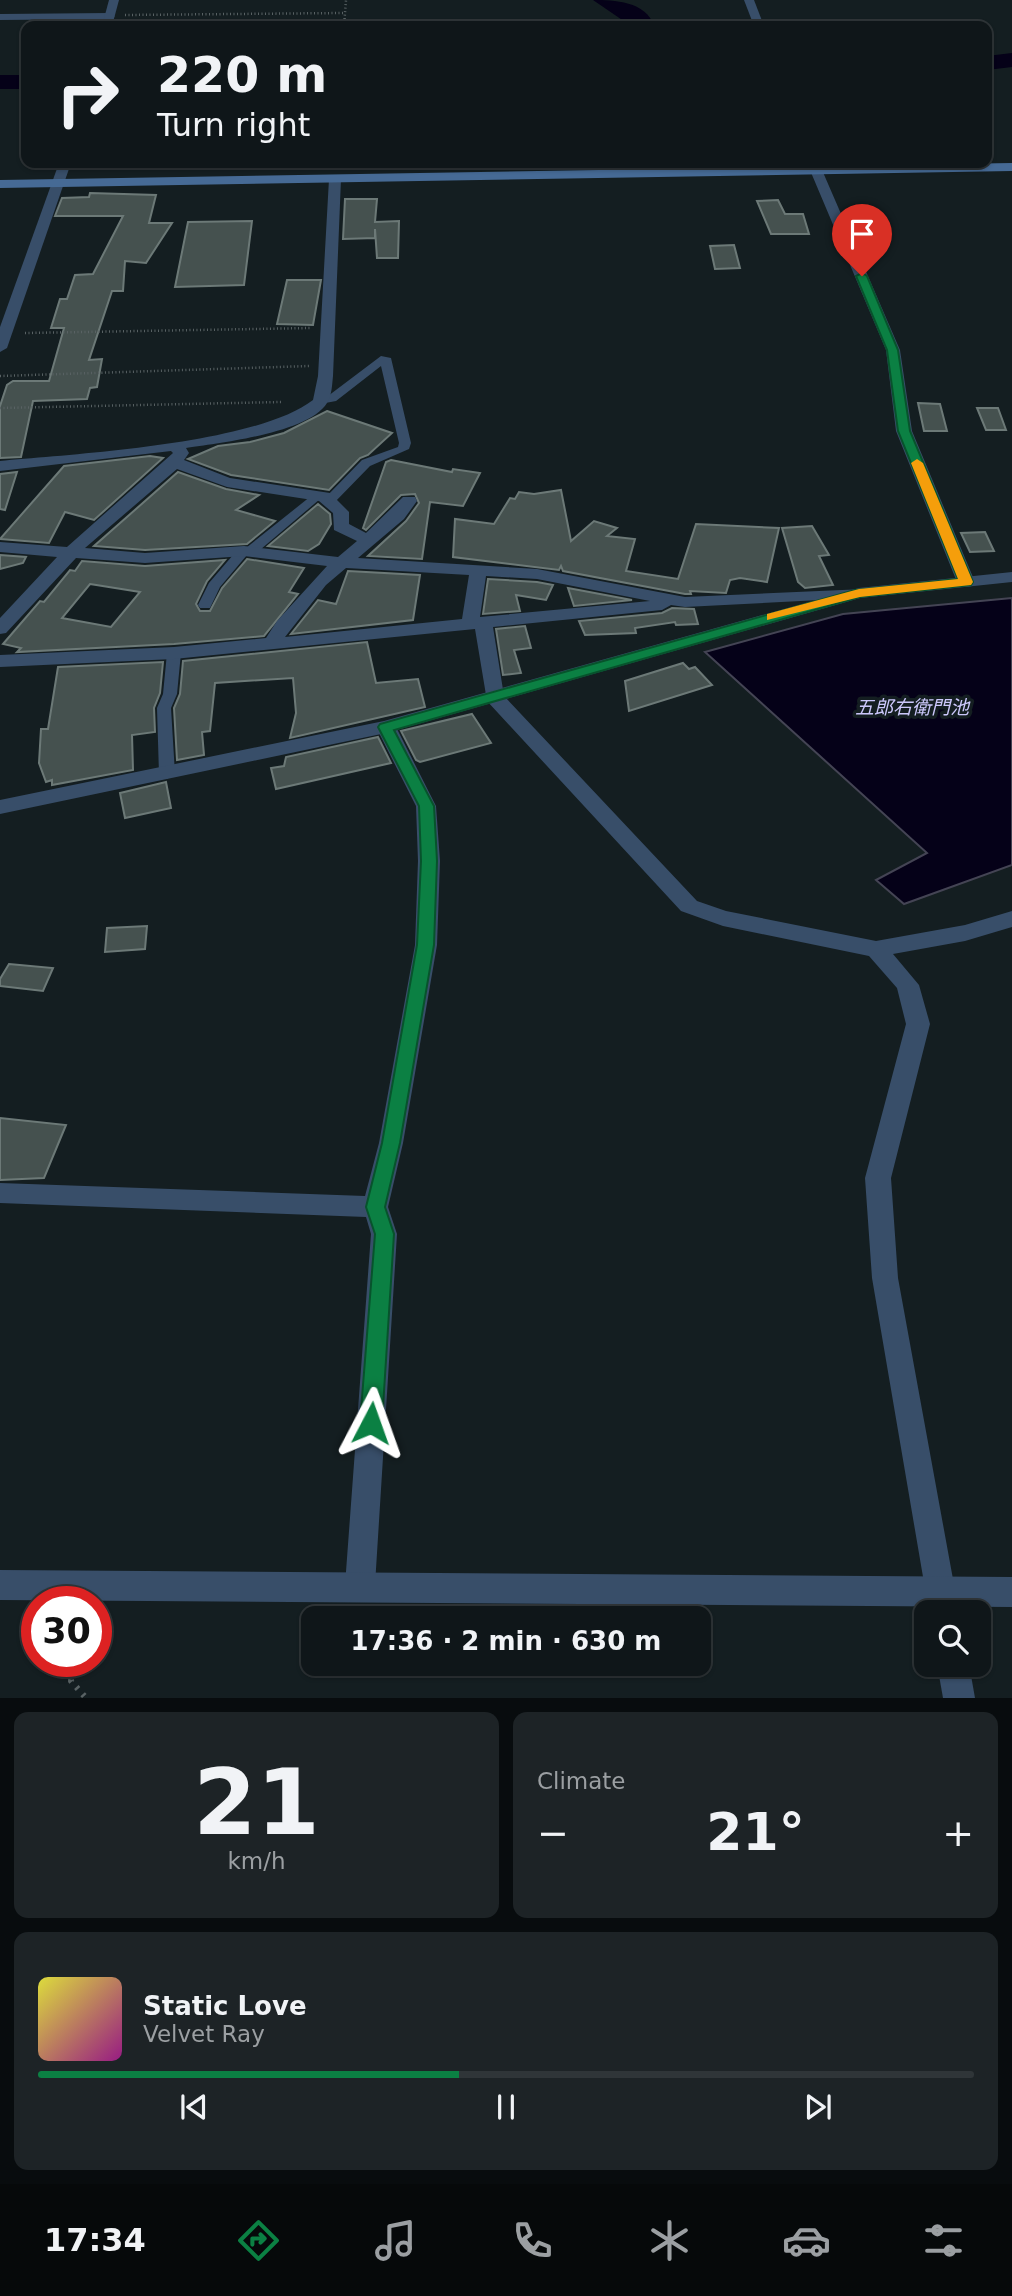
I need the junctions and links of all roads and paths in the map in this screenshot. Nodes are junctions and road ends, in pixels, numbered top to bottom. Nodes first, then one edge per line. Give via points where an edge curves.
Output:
1 (114, 0) edge
2 (346, 0) edge
3 (749, 0) edge
4 (344, 13) junction
5 (0, 17) edge
6 (109, 21) edge
7 (344, 21) edge
8 (757, 21) edge
9 (992, 167) edge
10 (1012, 167) edge
11 (64, 168) edge
12 (776, 168) edge
13 (816, 168) edge
14 (335, 179) junction
15 (59, 183) junction
16 (0, 184) edge
17 (326, 328) junction
18 (5, 333) junction
19 (0, 348) edge
20 (324, 366) junction
21 (0, 376) edge
22 (320, 401) junction
23 (0, 408) edge
24 (175, 454) junction
25 (0, 466) edge
26 (323, 499) junction
27 (409, 501) dead end
28 (367, 540) junction
29 (0, 547) edge
30 (246, 552) junction
31 (71, 554) junction
32 (340, 562) junction
33 (478, 571) junction
34 (1012, 577) edge
35 (966, 582) junction
36 (859, 593) junction
37 (685, 602) junction
38 (205, 605) dead end
39 (477, 624) junction
40 (0, 629) edge
41 (273, 642) junction
42 (174, 653) junction
43 (0, 661) edge
44 (494, 697) junction
45 (386, 727) junction
46 (167, 774) junction
47 (0, 807) edge
48 (1012, 919) edge
49 (876, 949) junction
50 (0, 1193) edge
51 (375, 1207) junction
52 (0, 1585) edge
53 (360, 1585) junction
54 (1012, 1592) edge
55 (914, 1600) edge
56 (942, 1600) edge
57 (950, 1600) edge
58 (72, 1677) edge
59 (955, 1677) edge
60 (86, 1698) edge
61 (959, 1698) edge

1 - 6 street
2 - 4 path
3 - 8 street
4 - 6 path
4 - 7 path
5 - 6 street
9 - 10 main road
11 - 15 street
12 - 14 main road
13 - 35 street via 893,350 904,431
14 - 15 main road
14 - 17 street
15 - 16 main road
15 - 18 street
17 - 18 path
17 - 20 street
18 - 19 street
20 - 21 path
20 - 22 street
22 - 23 path
22 - 24 street via 289,421
22 - 26 lane via 332,399 385,358 405,443 403,449 366,463
24 - 25 street
24 - 26 street via 227,482
24 - 31 street
26 - 28 street via 341,512 340,526
26 - 30 lane
27 - 28 street
28 - 32 street
29 - 31 street
30 - 31 street via 145,558
30 - 32 street
30 - 38 lane via 214,586
31 - 40 street
32 - 33 street
32 - 41 street
33 - 37 street via 537,574
33 - 39 street
34 - 35 street
35 - 36 street
36 - 37 street
36 - 44 street
37 - 39 street
39 - 41 street
39 - 44 street
41 - 42 street
42 - 43 street
42 - 46 lane via 164,708
44 - 45 street
44 - 49 street via 689,906 723,918
45 - 46 street
45 - 51 street via 426,806 429,861 425,945 391,1143
46 - 47 street
48 - 49 street
49 - 56 street via 908,985 918,1024 878,1178 885,1278
50 - 51 street
51 - 53 street via 384,1234
52 - 53 street
53 - 55 street
54 - 57 street
58 - 60 path
59 - 61 street

